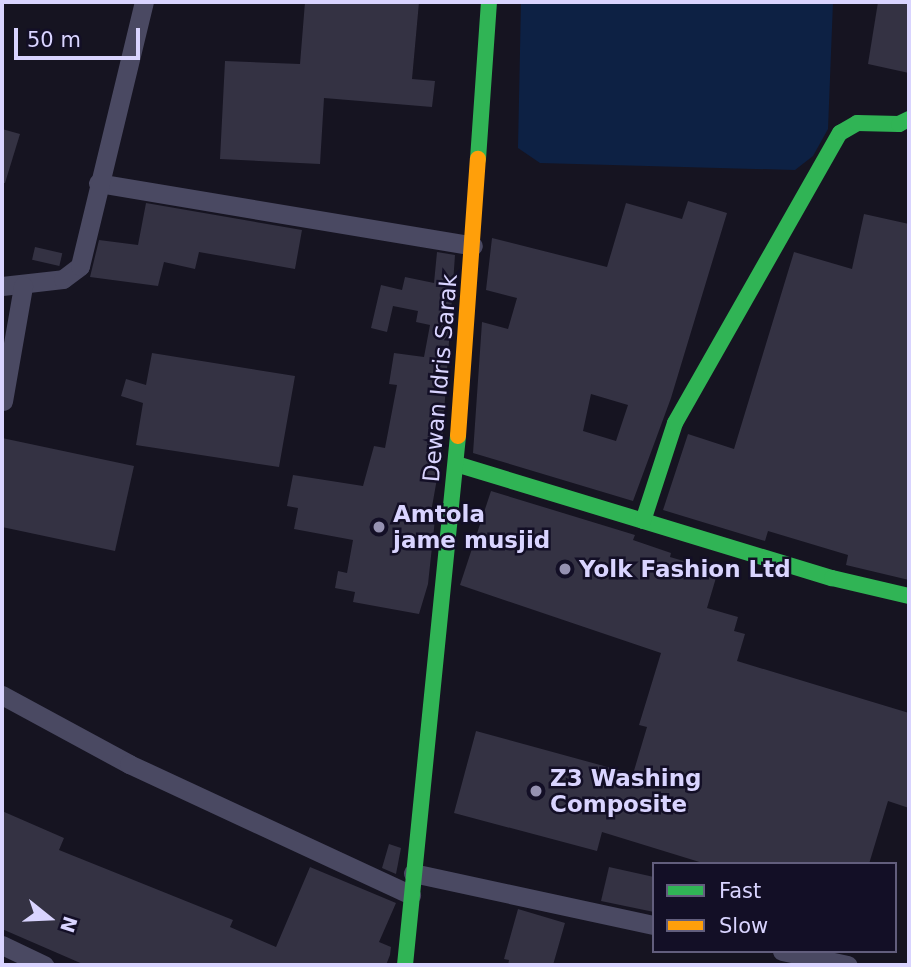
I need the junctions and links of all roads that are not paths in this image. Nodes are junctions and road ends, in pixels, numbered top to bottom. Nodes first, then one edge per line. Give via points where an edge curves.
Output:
1 (144, 2) edge
2 (489, 2) edge
3 (909, 119) edge
4 (98, 183) junction
5 (473, 247) junction
6 (23, 285) junction
7 (2, 286) edge
8 (3, 401) edge
9 (456, 464) junction
10 (642, 521) junction
11 (909, 596) edge
12 (2, 695) edge
13 (413, 873) junction
14 (411, 895) junction
15 (652, 925) edge
16 (2, 945) edge
17 (791, 953) edge
18 (44, 965) edge
19 (405, 965) edge
20 (848, 965) edge

1 - 4 street
2 - 5 street, Dewan Idris Sarak
3 - 10 street via 899,124 857,123 840,133 675,423
4 - 5 street
4 - 6 street via 92,231 80,266 63,279
5 - 9 street, Dewan Idris Sarak
6 - 7 street
6 - 8 street
9 - 10 street
9 - 13 street, Dewan Idris Sarak
10 - 11 street
12 - 14 street via 129,764
13 - 14 street, Dewan Idris Sarak
13 - 15 street
14 - 19 street, Dewan Idris Sarak
16 - 18 street
17 - 20 street

